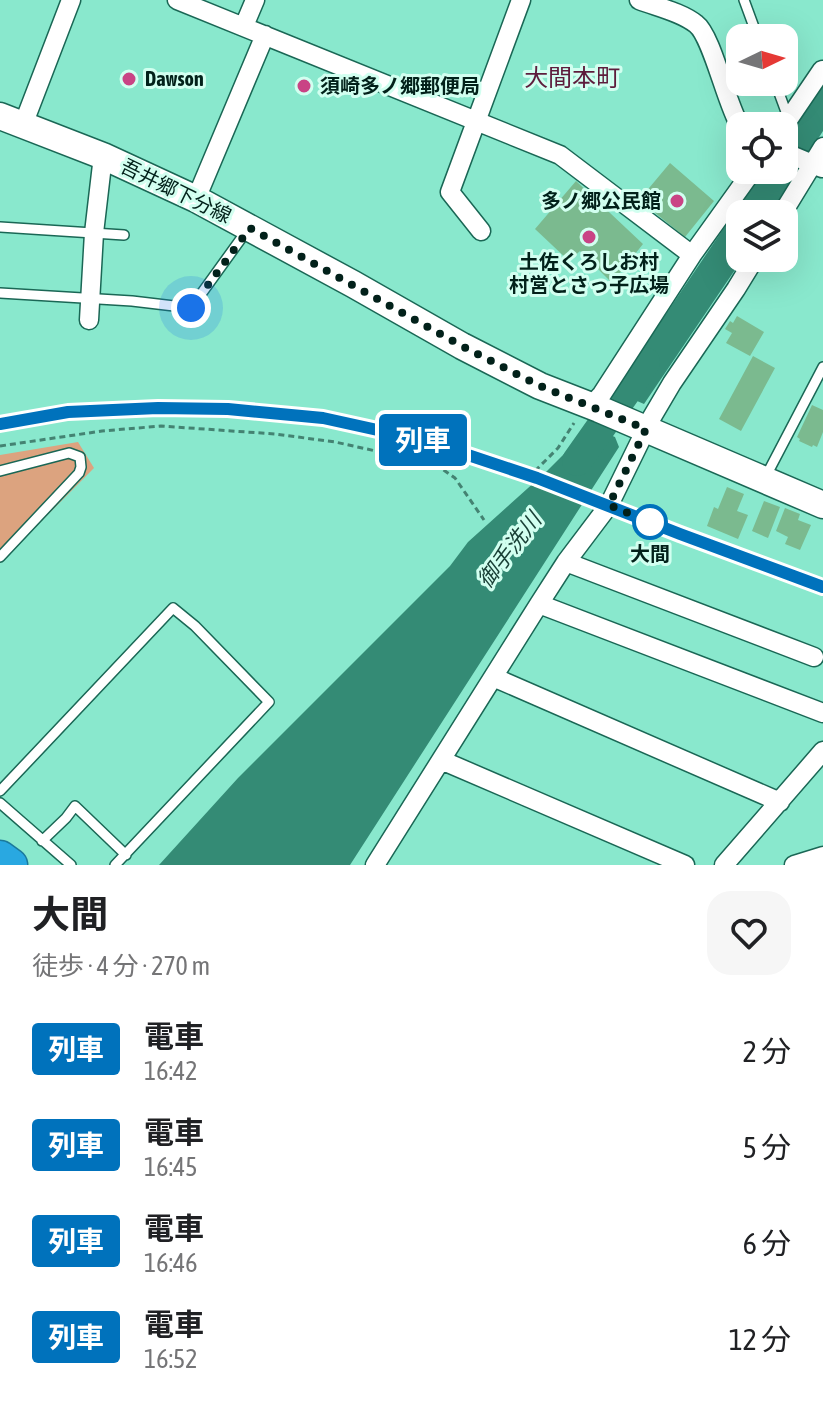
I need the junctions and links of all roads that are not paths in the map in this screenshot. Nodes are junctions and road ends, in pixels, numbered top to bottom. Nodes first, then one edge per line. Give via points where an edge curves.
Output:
1 (71, 0) edge
2 (177, 0) edge
3 (255, 0) edge
4 (521, 0) edge
5 (639, 0) edge
6 (744, 0) edge
7 (753, 24) edge
8 (244, 26) junction
9 (265, 35) junction
10 (822, 69) edge
11 (732, 112) edge
12 (794, 112) edge
13 (11, 121) edge
14 (475, 121) junction
15 (823, 147) edge
16 (103, 156) junction
17 (814, 164) edge
18 (743, 184) edge
19 (196, 199) junction
20 (791, 200) edge
21 (0, 227) edge
22 (250, 228) junction
23 (481, 231) dead end
24 (94, 233) junction
25 (124, 235) dead end
26 (692, 255) junction
27 (746, 272) edge
28 (0, 293) edge
29 (89, 299) junction
30 (89, 320) dead end
31 (823, 367) edge
32 (589, 411) junction
33 (641, 428) junction
34 (0, 471) edge
35 (764, 481) junction
36 (823, 505) edge
37 (0, 557) edge
38 (566, 562) junction
39 (539, 604) junction
40 (814, 657) dead end
41 (493, 677) junction
42 (823, 713) edge
43 (823, 751) edge
44 (441, 760) junction
45 (0, 791) edge
46 (780, 802) junction
47 (0, 803) edge
48 (42, 841) junction
49 (126, 855) junction
50 (823, 856) edge
51 (0, 857) edge
52 (11, 865) edge
53 (71, 865) edge
54 (115, 865) edge
55 (375, 865) edge
56 (685, 865) edge
57 (724, 865) edge
58 (794, 865) edge

1 - 13 street
2 - 8 street
3 - 8 street
4 - 14 street
5 - 11 street via 699,26
6 - 7 lane
8 - 9 street
9 - 14 street
9 - 19 street
10 - 12 street
13 - 16 main road, 吾井郷下分線
14 - 23 street via 450,192
14 - 26 street via 570,161
15 - 17 street
16 - 19 main road, 吾井郷下分線
16 - 24 street
17 - 20 street
18 - 26 street
19 - 22 main road, 吾井郷下分線
21 - 24 lane
22 - 29 lane via 191,308
22 - 32 main road, 吾井郷下分線
24 - 25 lane
24 - 29 street
26 - 32 street
27 - 33 street
28 - 29 lane
29 - 30 street
31 - 35 lane
32 - 33 main road, 吾井郷下分線
33 - 35 main road, 吾井郷下分線
33 - 38 street via 609,505
34 - 37 lane via 69,453 81,463 79,473
35 - 36 main road, 吾井郷下分線
38 - 39 street
38 - 40 street
39 - 41 street
39 - 42 street
41 - 44 street
41 - 46 street
43 - 46 street
44 - 55 street
44 - 56 street
45 - 49 lane via 173,608 269,702
46 - 57 street
47 - 48 lane
48 - 49 lane via 75,806
48 - 53 lane
49 - 54 lane
50 - 58 street
51 - 52 highway

